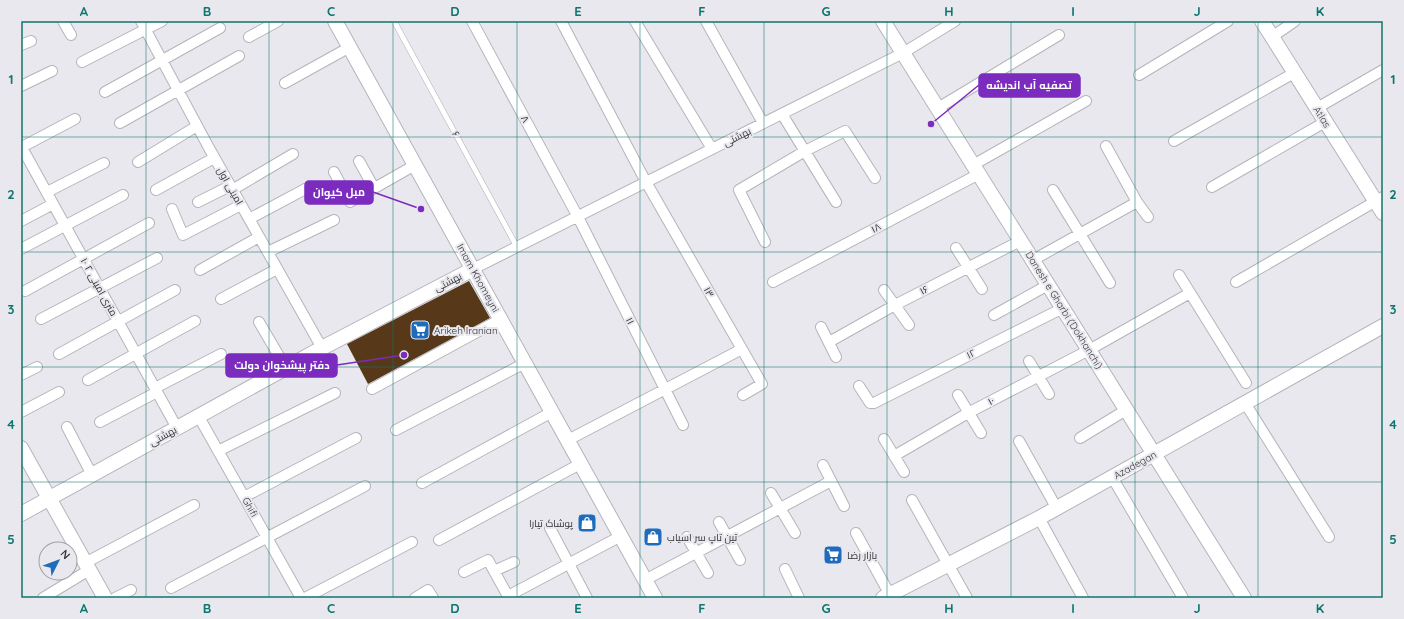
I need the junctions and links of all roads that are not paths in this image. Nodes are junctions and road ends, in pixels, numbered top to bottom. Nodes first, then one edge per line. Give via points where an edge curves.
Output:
1 (63, 21) edge
2 (162, 21) edge
3 (278, 21) edge
4 (336, 21) edge
5 (394, 21) edge
6 (472, 21) edge
7 (561, 21) edge
8 (635, 21) edge
9 (706, 21) edge
10 (883, 21) edge
11 (955, 21) edge
12 (1228, 21) edge
13 (1262, 21) edge
14 (1295, 21) edge
15 (144, 25) edge
16 (220, 28) dead end
17 (1059, 35) dead end
18 (71, 36) dead end
19 (249, 37) dead end
20 (1272, 37) junction
21 (31, 41) dead end
22 (21, 45) edge
23 (350, 47) junction
24 (904, 53) junction
25 (239, 56) dead end
26 (162, 60) junction
27 (82, 62) dead end
28 (1383, 70) edge
29 (52, 71) dead end
30 (1294, 73) junction
31 (1139, 75) dead end
32 (285, 83) dead end
33 (21, 86) edge
34 (178, 90) junction
35 (105, 92) dead end
36 (1086, 101) dead end
37 (938, 108) junction
38 (1317, 108) junction
39 (782, 114) junction
40 (75, 119) dead end
41 (1326, 122) junction
42 (120, 123) dead end
43 (763, 124) junction
44 (197, 126) junction
45 (1174, 141) dead end
46 (22, 146) edge
47 (1106, 146) dead end
48 (712, 149) junction
49 (805, 151) junction
50 (293, 154) dead end
51 (214, 158) junction
52 (360, 161) dead end
53 (138, 162) dead end
54 (104, 163) dead end
55 (26, 165) edge
56 (415, 165) junction
57 (976, 169) junction
58 (334, 172) dead end
59 (875, 178) dead end
60 (646, 182) junction
61 (310, 186) dead end
62 (1212, 187) dead end
63 (231, 188) junction
64 (374, 188) junction
65 (156, 190) dead end
66 (1053, 190) dead end
67 (47, 192) junction
68 (123, 195) dead end
69 (1379, 199) edge
70 (198, 202) dead end
71 (836, 202) dead end
72 (1137, 202) junction
73 (53, 204) junction
74 (241, 205) junction
75 (172, 209) dead end
76 (1383, 213) edge
77 (578, 216) junction
78 (1148, 218) dead end
79 (249, 219) junction
80 (334, 220) dead end
81 (21, 221) edge
82 (148, 223) dead end
83 (65, 225) junction
84 (1079, 234) junction
85 (259, 237) junction
86 (1020, 241) junction
87 (765, 242) dead end
88 (517, 247) junction
89 (956, 248) dead end
90 (21, 249) edge
91 (268, 252) junction
92 (157, 258) dead end
93 (84, 259) junction
94 (1033, 260) junction
95 (968, 267) junction
96 (277, 269) junction
97 (473, 269) junction
98 (200, 270) dead end
99 (1179, 275) dead end
100 (773, 282) dead end
101 (1236, 282) dead end
102 (1110, 283) dead end
103 (1048, 285) junction
104 (100, 288) junction
105 (982, 289) dead end
106 (175, 290) dead end
107 (884, 290) dead end
108 (25, 291) dead end
109 (1190, 293) junction
110 (221, 299) dead end
111 (895, 305) junction
112 (1063, 308) junction
113 (994, 315) dead end
114 (41, 319) dead end
115 (501, 320) junction
116 (195, 321) dead end
117 (118, 322) junction
118 (259, 322) dead end
119 (908, 325) dead end
120 (1383, 326) edge
121 (820, 328) dead end
122 (829, 342) junction
123 (322, 348) junction
124 (742, 349) junction
125 (1089, 350) junction
126 (136, 353) junction
127 (59, 354) dead end
128 (221, 354) dead end
129 (836, 357) dead end
130 (1029, 361) dead end
131 (525, 363) junction
132 (37, 367) dead end
133 (286, 368) junction
134 (21, 375) edge
135 (1038, 376) junction
136 (88, 380) dead end
137 (1246, 382) dead end
138 (859, 386) dead end
139 (665, 388) junction
140 (372, 389) dead end
141 (156, 390) junction
142 (59, 392) dead end
143 (335, 393) dead end
144 (1048, 394) dead end
145 (743, 395) dead end
146 (958, 395) dead end
147 (1245, 403) junction
148 (1126, 410) junction
149 (21, 412) edge
150 (552, 412) junction
151 (968, 413) junction
152 (199, 417) junction
153 (100, 422) dead end
154 (683, 425) dead end
155 (67, 427) dead end
156 (177, 428) junction
157 (396, 430) dead end
158 (981, 433) dead end
159 (356, 438) dead end
160 (1080, 438) dead end
161 (884, 439) dead end
162 (568, 440) junction
163 (1018, 441) dead end
164 (21, 448) edge
165 (218, 451) junction
166 (1154, 454) junction
167 (894, 456) junction
168 (580, 464) junction
169 (823, 465) dead end
170 (904, 472) dead end
171 (92, 475) junction
172 (1112, 478) junction
173 (831, 481) junction
174 (422, 483) dead end
175 (365, 486) dead end
176 (771, 493) dead end
177 (244, 497) junction
178 (49, 498) junction
179 (912, 500) dead end
180 (194, 505) dead end
181 (844, 506) dead end
182 (1056, 507) junction
183 (780, 509) junction
184 (21, 514) edge
185 (1039, 518) junction
186 (719, 522) dead end
187 (550, 528) dead end
188 (795, 533) dead end
189 (856, 533) dead end
190 (620, 536) junction
191 (687, 537) dead end
192 (727, 537) junction
193 (1329, 537) dead end
194 (267, 538) junction
195 (439, 540) dead end
196 (412, 542) dead end
197 (697, 553) junction
198 (740, 560) dead end
199 (514, 562) dead end
200 (569, 564) junction
201 (948, 564) junction
202 (87, 566) junction
203 (785, 569) dead end
204 (494, 571) junction
205 (464, 572) dead end
206 (708, 573) dead end
207 (645, 580) junction
208 (171, 588) dead end
209 (131, 590) dead end
210 (886, 596) edge
211 (299, 597) edge
212 (509, 597) edge
213 (43, 598) edge
214 (105, 598) edge
215 (115, 598) edge
216 (416, 598) edge
217 (433, 598) edge
218 (587, 598) edge
219 (655, 598) edge
220 (799, 598) edge
221 (967, 598) edge
222 (1083, 598) edge
223 (1183, 598) edge
224 (1244, 598) edge

1 - 18 street
2 - 15 street
3 - 19 street
4 - 23 street, Imam Khomeyni
5 - 88 lane, ۶
6 - 77 street, ۸
7 - 60 street
8 - 48 street
9 - 43 street
10 - 24 street, Danesh e Gharbi (Dokhanchi)
11 - 24 street, بهشتی
12 - 31 street
13 - 20 street, Atlas
14 - 20 street
15 - 26 street, امینی اول
15 - 27 street
16 - 26 street
17 - 37 street
20 - 30 street, Atlas
21 - 22 street
23 - 32 street
23 - 56 street, Imam Khomeyni
24 - 37 street, Danesh e Gharbi (Dokhanchi)
24 - 39 street, بهشتی
25 - 34 street
26 - 34 street, امینی اول
26 - 35 street
28 - 38 street
29 - 33 street
30 - 38 street, Atlas
30 - 45 street
34 - 42 street
34 - 44 street, امینی اول
36 - 57 street, ۱۸
37 - 57 street, Danesh e Gharbi (Dokhanchi)
38 - 41 street, Atlas
39 - 43 street, بهشتی
39 - 49 street
40 - 46 street
41 - 62 street
41 - 69 street, Atlas
43 - 48 street, بهشتی
44 - 51 street, امینی اول
44 - 53 street
46 - 55 street, ۱۰ متری امینی ۲
47 - 72 street
48 - 60 street, بهشتی
49 - 59 street via 845,131
49 - 71 street
49 - 87 street via 739,190
50 - 63 street
51 - 63 street, امینی اول
51 - 65 street
52 - 64 street
54 - 67 street
55 - 67 street, ۱۰ متری امینی ۲
56 - 64 street
56 - 97 street, Imam Khomeyni
57 - 86 street, Danesh e Gharbi (Dokhanchi)
57 - 100 street, ۱۸
58 - 64 street via 350,202
60 - 77 street, بهشتی
60 - 124 street, ۱۳
61 - 79 street
63 - 70 street
63 - 74 street, امینی اول
66 - 84 street
67 - 73 street, ۱۰ متری امینی ۲
68 - 83 street
69 - 76 street, Atlas
69 - 101 street
72 - 78 street
72 - 84 street
73 - 81 street
73 - 83 street, ۱۰ متری امینی ۲
74 - 75 street via 183,235
74 - 79 street, امینی اول
77 - 88 street, بهشتی
77 - 139 street, ۱۱
79 - 85 street, امینی اول
80 - 91 street
82 - 93 street
83 - 90 street
83 - 93 street, ۱۰ متری امینی ۲
84 - 94 street
84 - 102 street
85 - 91 street, امینی اول
85 - 98 street
86 - 94 street, Danesh e Gharbi (Dokhanchi)
86 - 95 street, ۱۶
88 - 97 street, بهشتی
89 - 95 street
91 - 96 street, امینی اول
92 - 104 street
93 - 104 street, ۱۰ متری امینی ۲
93 - 108 street
94 - 103 street, Danesh e Gharbi (Dokhanchi)
95 - 105 street
95 - 111 street, ۱۶
96 - 110 street
96 - 123 street, امینی اول
97 - 115 street, Imam Khomeyni
97 - 123 street, بهشتی
99 - 109 street
103 - 112 street, Danesh e Gharbi (Dokhanchi)
103 - 113 street
104 - 114 street
104 - 117 street, ۱۰ متری امینی ۲
106 - 117 street
107 - 111 street
109 - 125 street, ۱۰
109 - 137 street
111 - 119 street
111 - 122 street, ۱۶
112 - 125 street, Danesh e Gharbi (Dokhanchi)
112 - 138 street, ۱۲ via 878,401 870,403
115 - 131 street, Imam Khomeyni
115 - 140 street
116 - 126 street
117 - 126 street, ۱۰ متری امینی ۲
117 - 127 street
118 - 133 street
120 - 147 street, Azadegan
121 - 122 street
122 - 129 street
123 - 133 street, بهشتی
124 - 139 street
124 - 145 street, ۱۳ via 762,384
125 - 135 street, ۱۰
125 - 148 street, Danesh e Gharbi (Dokhanchi)
126 - 136 street
126 - 141 street, ۱۰ متری امینی ۲
128 - 141 street
130 - 135 street
131 - 150 street, Imam Khomeyni
131 - 157 street
132 - 134 street
133 - 152 street, بهشتی
135 - 144 street
135 - 151 street, ۱۰
139 - 154 street, ۱۱
139 - 162 street
141 - 153 street
141 - 156 street, ۱۰ متری امینی ۲
142 - 149 street
143 - 165 street
146 - 151 street
147 - 166 street, Azadegan
147 - 193 street
148 - 160 street
148 - 166 street, Danesh e Gharbi (Dokhanchi)
150 - 162 street, Imam Khomeyni
150 - 174 street
151 - 158 street
151 - 167 street, ۱۰
152 - 156 street, بهشتی
152 - 165 street, Ghifi
155 - 171 street
156 - 171 street, بهشتی
159 - 177 street
161 - 167 street
162 - 168 street, Imam Khomeyni
163 - 182 street
164 - 178 street
165 - 177 street, Ghifi
166 - 172 street, Azadegan
166 - 224 street, Danesh e Gharbi (Dokhanchi)
167 - 170 street
168 - 190 street, Imam Khomeyni
168 - 195 street
169 - 173 street
171 - 178 street, بهشتی
172 - 182 street, Azadegan
172 - 223 street
173 - 181 street
173 - 183 street
175 - 194 street
176 - 183 street
177 - 194 street, Ghifi
178 - 184 street, بهشتی
178 - 202 street
179 - 201 street
180 - 202 street
182 - 185 street, Azadegan
183 - 188 street
183 - 192 street
185 - 201 street, Azadegan
185 - 222 street
186 - 192 street
187 - 200 street
189 - 210 street
190 - 200 street
190 - 207 street, Imam Khomeyni
191 - 197 street
192 - 197 street
192 - 198 street
194 - 208 street
194 - 211 street, Ghifi
196 - 211 street
197 - 206 street
197 - 207 street
199 - 204 street
200 - 212 street
200 - 218 street
201 - 210 street, Azadegan
201 - 221 street
202 - 213 street
202 - 214 street
203 - 220 street
204 - 205 street via 488,560
204 - 212 street
207 - 219 street, Imam Khomeyni
209 - 215 street
216 - 217 street via 428,590

